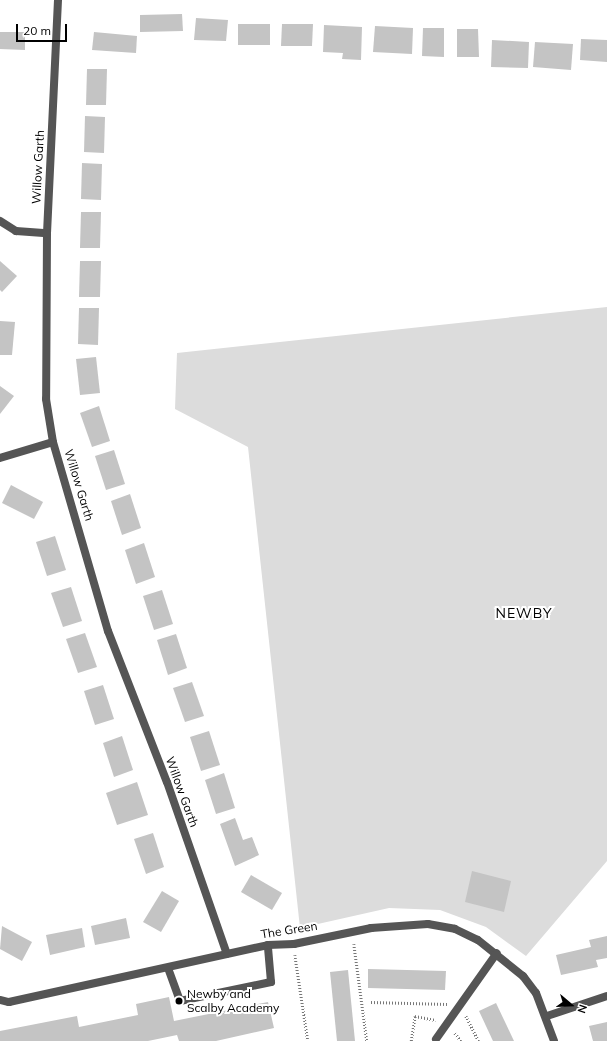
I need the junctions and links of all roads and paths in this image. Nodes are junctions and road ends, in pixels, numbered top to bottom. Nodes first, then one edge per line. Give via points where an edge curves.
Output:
1 (58, 0) edge
2 (0, 221) edge
3 (47, 233) junction
4 (53, 442) junction
5 (0, 458) edge
6 (352, 932) junction
7 (294, 944) junction
8 (268, 945) junction
9 (497, 953) junction
10 (227, 954) junction
11 (168, 968) junction
12 (607, 996) edge
13 (0, 1000) edge
14 (371, 1002) dead end
15 (460, 1004) junction
16 (547, 1016) junction
17 (448, 1023) junction
18 (436, 1039) dead end
19 (308, 1041) edge
20 (367, 1041) edge
21 (411, 1041) edge
22 (479, 1041) edge
23 (554, 1041) edge

1 - 3 street, Willow Garth
2 - 3 street via 16,231
3 - 4 street, Willow Garth via 46,399
4 - 5 street
4 - 10 street, Willow Garth via 108,631 167,782
6 - 7 street, The Green
6 - 9 street, The Green via 428,924 455,929
6 - 20 path
7 - 8 street, The Green
7 - 19 path
8 - 10 street, The Green
8 - 11 street via 270,982 180,1002
9 - 15 street
9 - 16 street, The Green via 523,976 536,993
10 - 11 street, The Green
11 - 13 street, The Green via 9,1002
12 - 16 street
14 - 15 path
15 - 17 street
15 - 22 path
16 - 23 street, The Green
17 - 18 street
17 - 21 path via 415,1016

